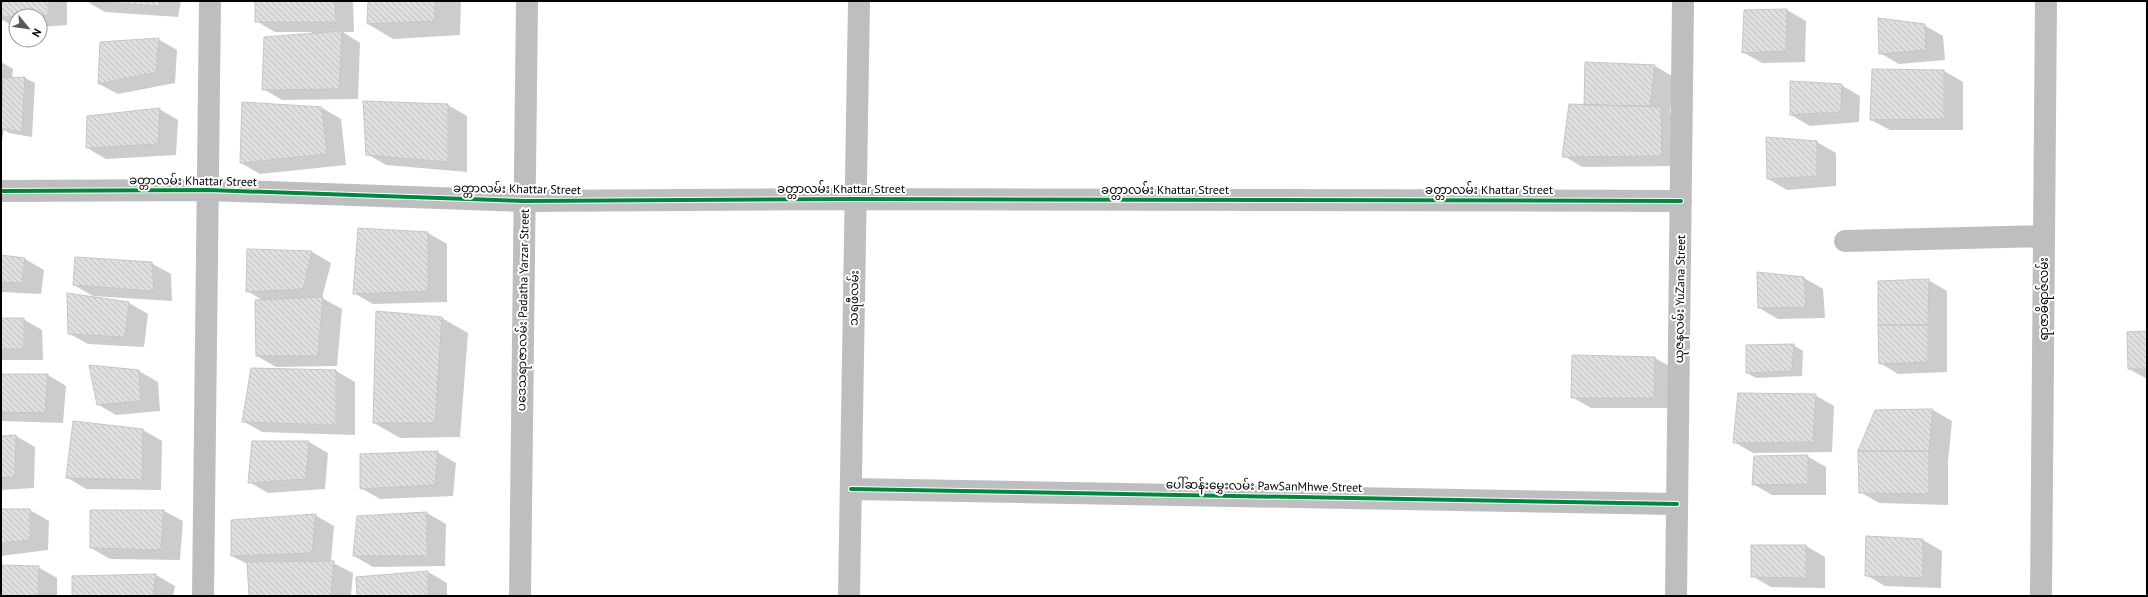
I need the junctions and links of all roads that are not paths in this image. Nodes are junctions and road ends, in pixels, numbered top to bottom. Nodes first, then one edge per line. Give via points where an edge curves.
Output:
1 (210, 1) edge
2 (527, 1) edge
3 (859, 1) edge
4 (1683, 1) edge
5 (2046, 1) edge
6 (208, 190) junction
7 (1, 191) edge
8 (855, 199) junction
9 (525, 201) junction
10 (1681, 201) junction
11 (2044, 236) junction
12 (1845, 241) dead end
13 (851, 489) junction
14 (1677, 504) junction
15 (203, 596) edge
16 (520, 596) edge
17 (849, 596) edge
18 (1676, 596) edge
19 (2041, 596) edge

1 - 6 street
2 - 9 street, ပဒေသရာဇာလမ်း Padatha Yarzar Street
3 - 8 street, သရဖီလမ်း
4 - 10 street, ယုဇနလမ်း YuZana Street
5 - 11 street, ရာဇာဓိရာဇ်လမ်း
6 - 7 street, ခတ္တာလမ်း Khattar Street
6 - 9 street, ခတ္တာလမ်း Khattar Street
6 - 15 street
8 - 9 street, ခတ္တာလမ်း Khattar Street
8 - 10 street, ခတ္တာလမ်း Khattar Street
8 - 13 street, သရဖီလမ်း
9 - 16 street, ပဒေသရာဇာလမ်း Padatha Yarzar Street
10 - 14 street, ယုဇနလမ်း YuZana Street
11 - 12 street
11 - 19 street, ရာဇာဓိရာဇ်လမ်း
13 - 14 street, ပေါ်ဆန်းမွှေးလမ်း PawSanMhwe Street
13 - 17 street, သရဖီလမ်း
14 - 18 street, ယုဇနလမ်း YuZana Street

